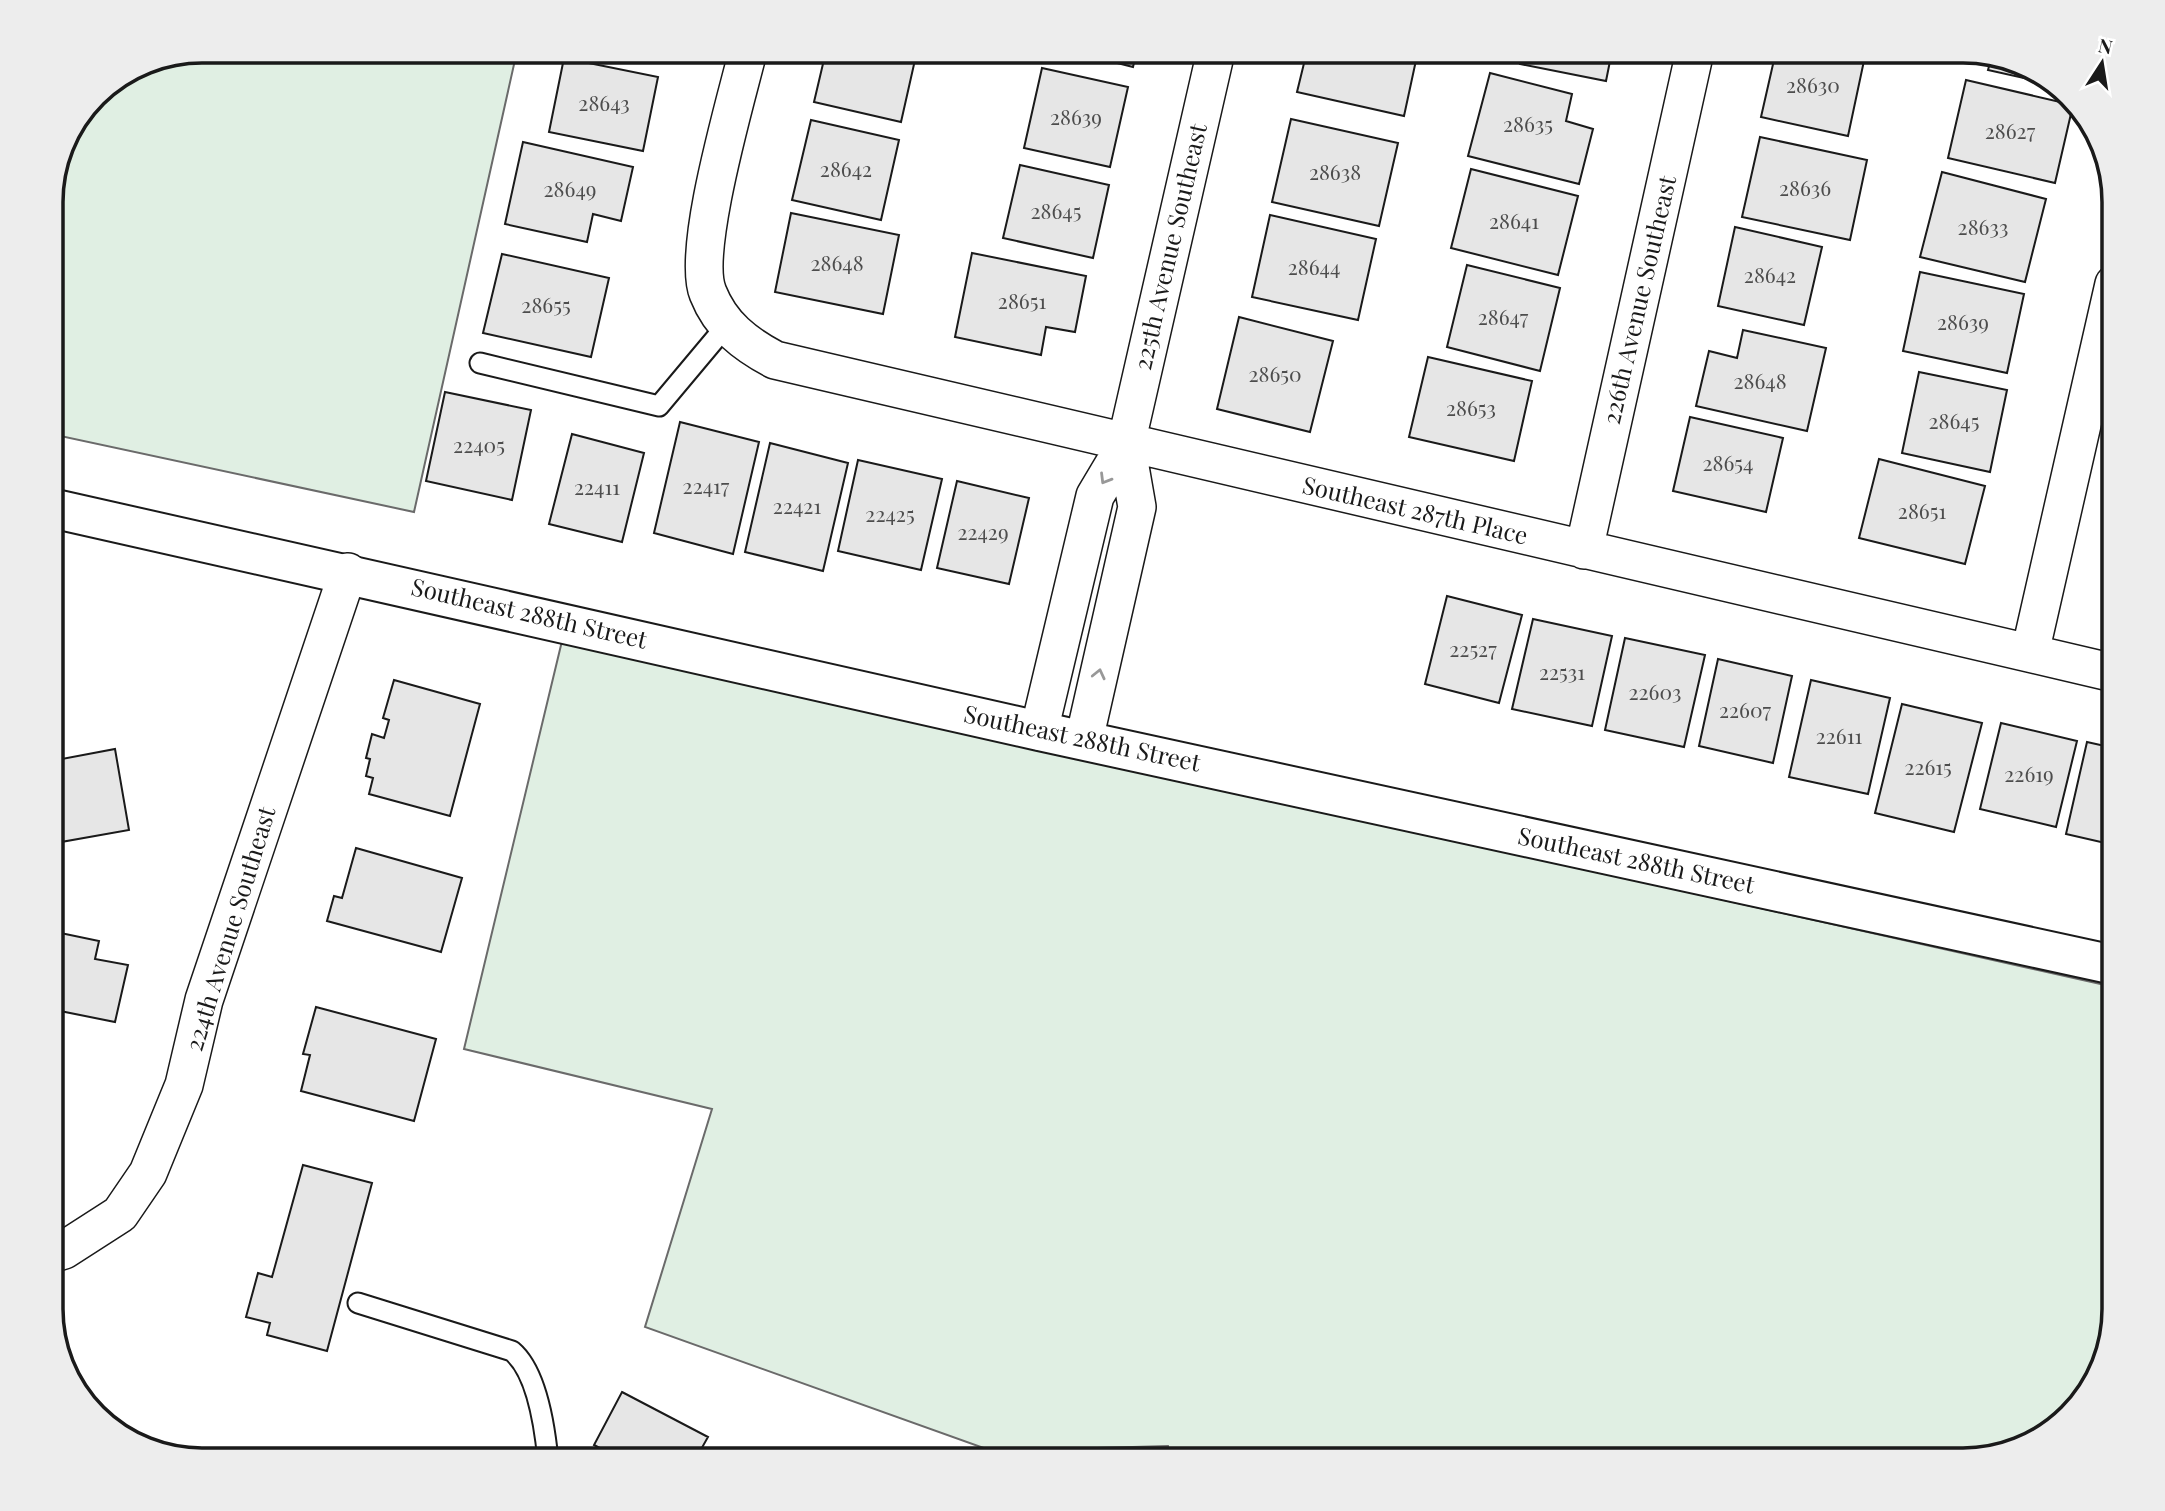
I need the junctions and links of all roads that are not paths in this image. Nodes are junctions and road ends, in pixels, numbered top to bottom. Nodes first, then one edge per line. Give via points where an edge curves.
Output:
1 (745, 63) edge
2 (1213, 63) edge
3 (1692, 63) edge
4 (726, 326) junction
5 (2102, 337) edge
6 (480, 363) dead end
7 (1126, 444) junction
8 (63, 511) edge
9 (1584, 550) junction
10 (348, 572) junction
11 (2030, 653) junction
12 (2102, 670) edge
13 (1039, 730) junction
14 (1084, 740) junction
15 (2102, 962) edge
16 (63, 1249) edge
17 (358, 1303) dead end
18 (546, 1448) edge

1 - 4 street via 704,243 707,291
2 - 7 street, 225th Avenue Southeast
3 - 9 street, 226th Avenue Southeast
4 - 6 lane via 659,406
4 - 7 street, Southeast 287th Place via 775,360 807,370
5 - 11 street
7 - 9 street, Southeast 287th Place
7 -> 13 street, 225th Avenue Southeast via 1095,496
14 -> 7 street, 225th Avenue Southeast via 1137,507
8 - 10 street, Southeast 288th Street
9 - 11 street, Southeast 287th Place
10 - 13 street, Southeast 288th Street
10 - 16 street, 224th Avenue Southeast via 204,1000 184,1085 148,1173 120,1214
11 - 12 street, Southeast 287th Place
13 - 14 street, Southeast 288th Street
14 - 15 street, Southeast 288th Street
17 - 18 lane via 512,1351 529,1373

